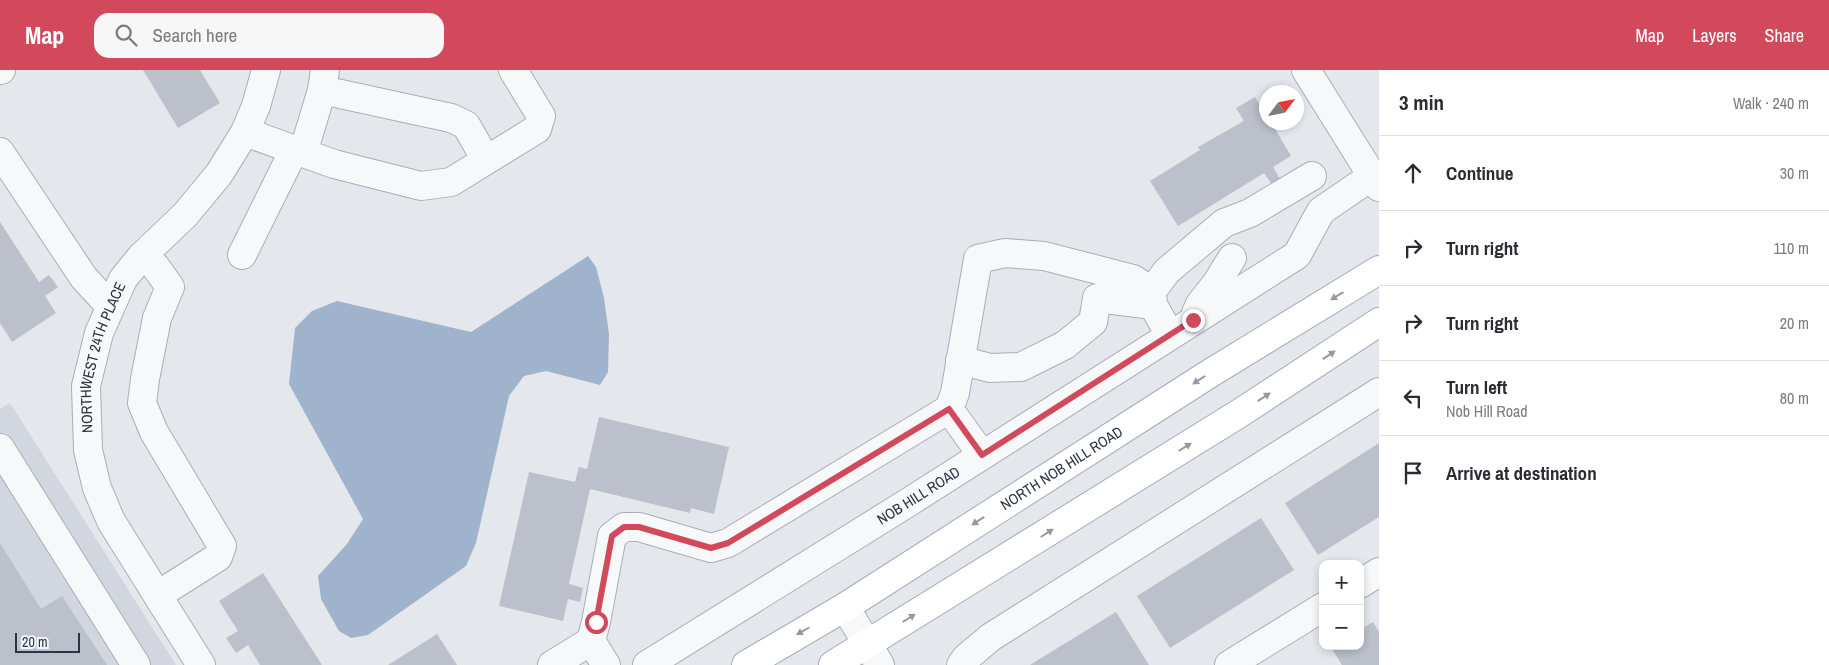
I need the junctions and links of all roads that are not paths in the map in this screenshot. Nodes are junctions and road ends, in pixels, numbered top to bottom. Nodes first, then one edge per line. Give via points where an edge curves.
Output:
1 (266, 70) edge
2 (513, 70) edge
3 (1306, 70) edge
4 (323, 80) edge
5 (245, 132) junction
6 (299, 151) junction
7 (0, 152) edge
8 (486, 160) junction
9 (1312, 176) dead end
10 (1377, 179) edge
11 (1217, 228) junction
12 (242, 255) dead end
13 (141, 257) junction
14 (1232, 258) junction
15 (1379, 270) edge
16 (1103, 271) junction
17 (1247, 286) junction
18 (1097, 298) junction
19 (1152, 298) junction
20 (110, 306) junction
21 (1193, 320) junction
22 (1379, 322) edge
23 (1170, 335) junction
24 (960, 360) junction
25 (1379, 392) edge
26 (949, 409) junction
27 (0, 448) edge
28 (982, 455) junction
29 (1379, 572) edge
30 (1364, 581) edge
31 (158, 595) junction
32 (845, 607) junction
33 (1319, 609) edge
34 (591, 640) junction
35 (874, 654) edge
36 (136, 665) edge
37 (201, 665) edge
38 (552, 665) edge
39 (606, 665) edge
40 (647, 665) edge
41 (746, 665) edge
42 (833, 665) edge
43 (961, 665) edge
44 (1230, 665) edge

1 - 5 street, NORTHWEST 24TH PLACE
2 - 8 street via 540,116 537,128
3 - 10 street
4 - 6 street
4 - 8 street via 466,125
5 - 6 street
5 - 13 street, NORTHWEST 24TH PLACE via 219,174 185,215
6 - 8 street via 334,164 421,186 451,182
6 - 12 street
7 - 20 street via 84,278
9 - 11 street via 1250,213
10 - 17 street, NOB HILL ROAD via 1321,211 1297,255
11 - 14 street
11 - 19 street via 1167,271
13 - 20 street, NORTHWEST 24TH PLACE via 123,279
13 - 31 street via 155,266 170,287 157,318 142,403 154,432 222,546 218,557
14 - 17 street
14 - 21 street via 1200,304
15 -> 32 main road, NORTH NOB HILL ROAD via 1209,374
16 - 18 street
16 - 19 street via 1133,279
16 - 24 street via 1044,256 1005,253 978,259
17 - 21 street, NOB HILL ROAD
18 - 19 street
18 - 24 street via 1093,322 1065,345 1021,367 990,368
19 - 23 street
20 - 31 street, NORTHWEST 24TH PLACE via 99,333 86,386 88,450 97,488 111,521
21 - 23 street, NOB HILL ROAD
35 -> 22 main road
23 - 28 street, NOB HILL ROAD
24 - 26 street
25 - 43 street via 990,637
26 - 28 street
26 - 34 street via 728,543 711,548 639,527 624,527 612,536
27 - 36 street
28 - 40 street, NOB HILL ROAD
29 - 30 street
31 - 37 street, NORTHWEST 24TH PLACE
32 - 35 street
32 -> 41 main road, NORTH NOB HILL ROAD
33 - 44 street
34 - 38 street
34 - 39 street
35 - 42 main road

